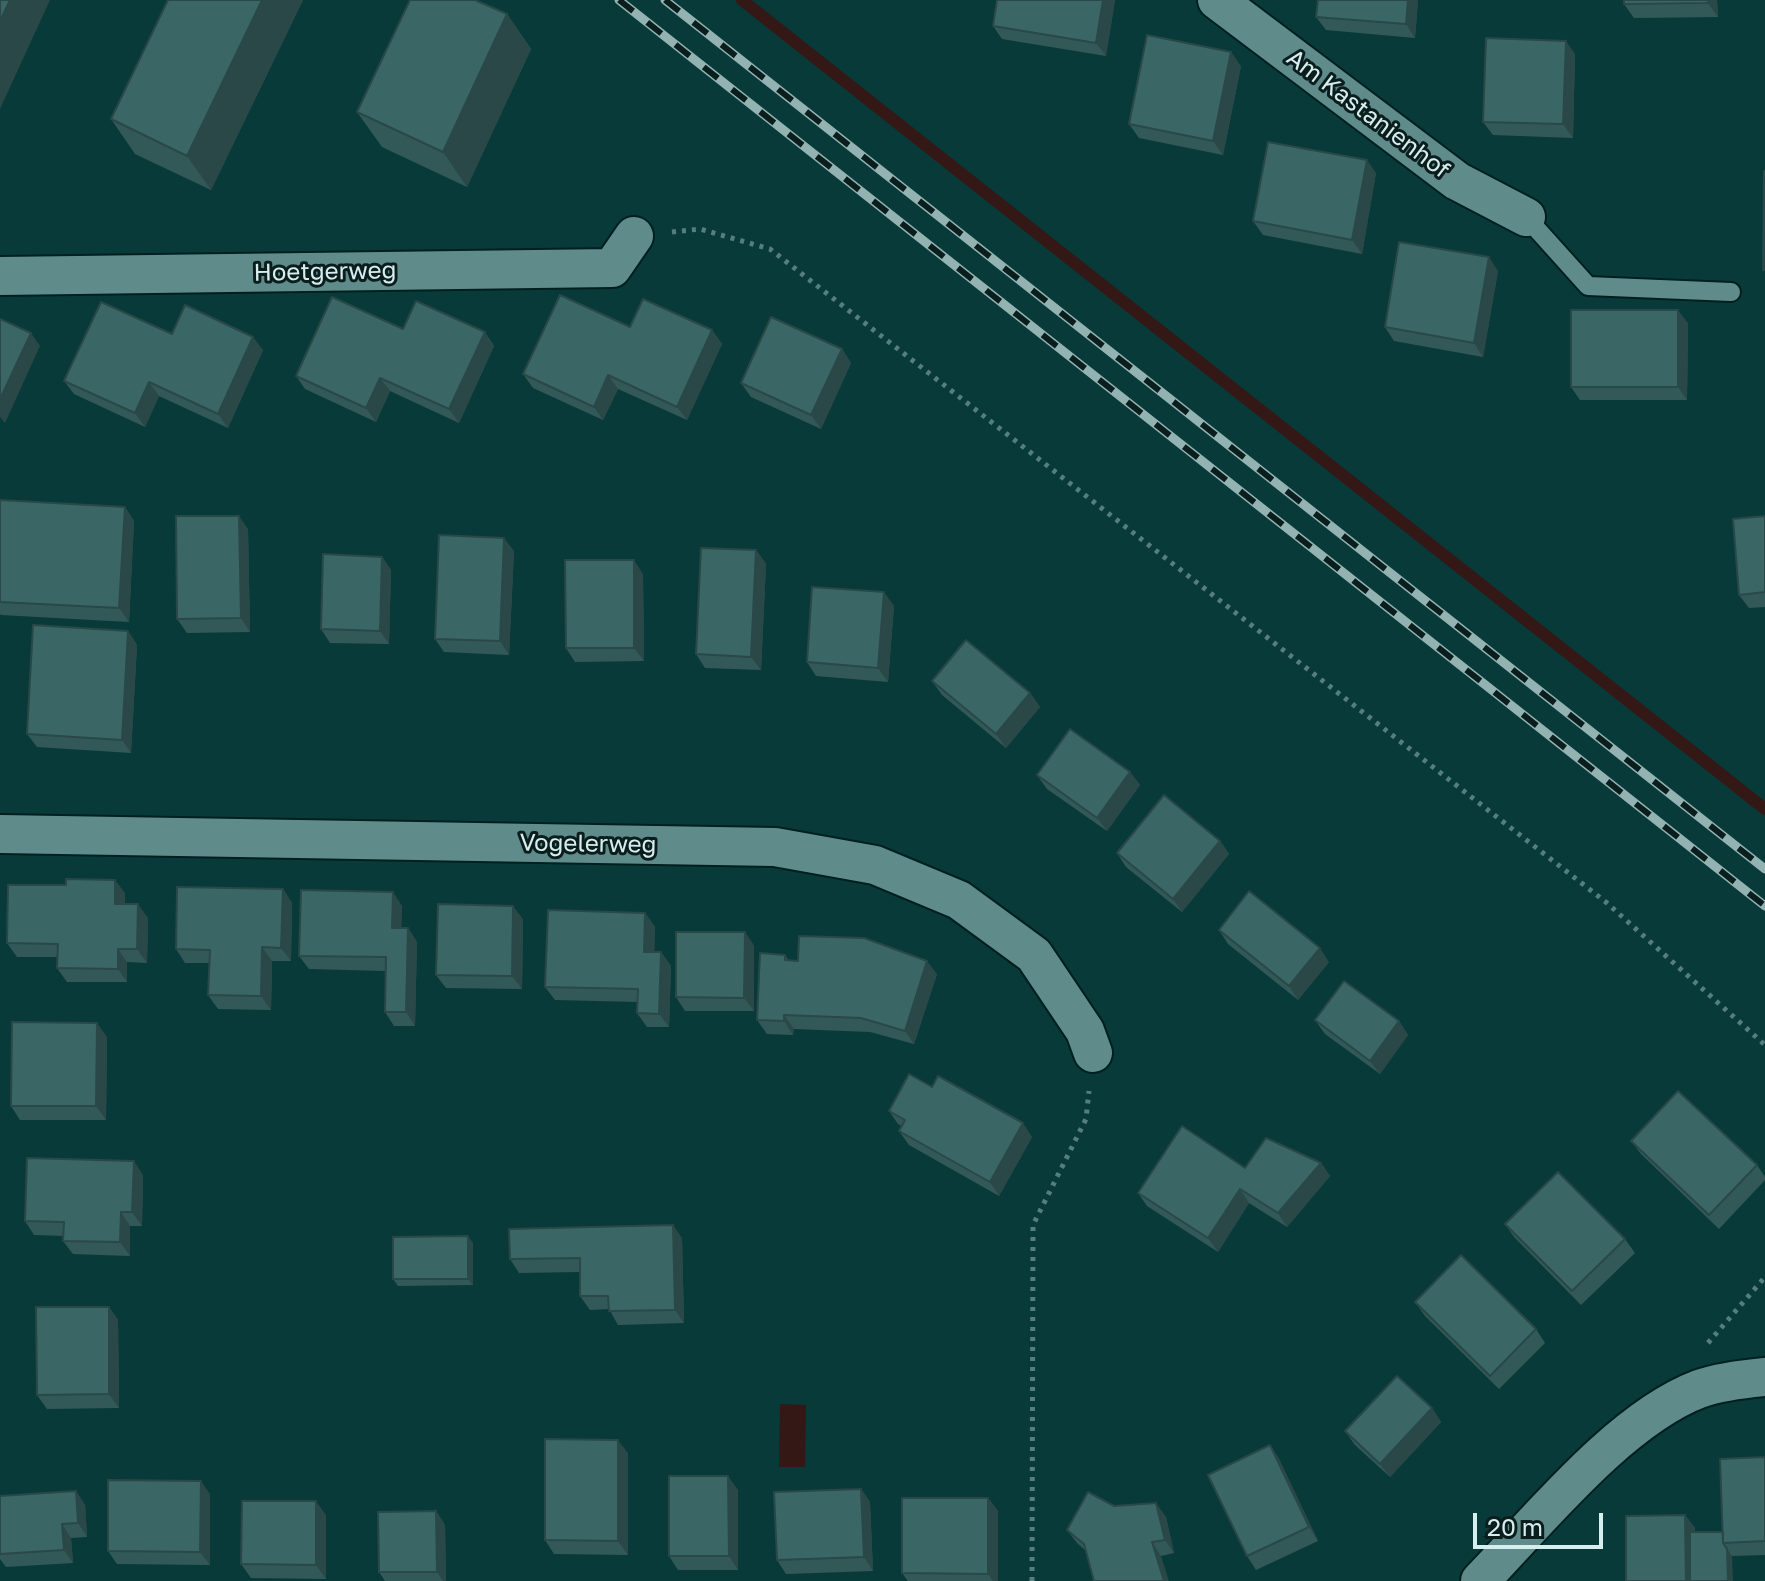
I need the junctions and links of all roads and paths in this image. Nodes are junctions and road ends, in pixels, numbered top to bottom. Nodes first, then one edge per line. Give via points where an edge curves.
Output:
1 (1217, 0) edge
2 (1526, 217) joint
3 (634, 236) joint
4 (0, 276) edge
5 (1731, 292) dead end
6 (0, 834) edge
7 (1765, 1045) edge
8 (1093, 1053) joint
9 (1765, 1277) edge
10 (1765, 1377) edge
11 (1699, 1389) junction
12 (1032, 1581) edge
13 (1480, 1581) edge

1 - 2 street, Am Kastanienhof via 1457,181
2 - 5 lane via 1588,286
3 - 4 street, Hoetgerweg via 612,268
3 - 7 path via 700,229 770,249 1607,903
6 - 8 street, Vogelerweg via 775,847 875,865 959,900 1034,955 1085,1031
8 - 12 path via 1086,1119 1033,1225
9 - 11 path via 1702,1349
10 - 11 street
11 - 13 street via 1612,1445

